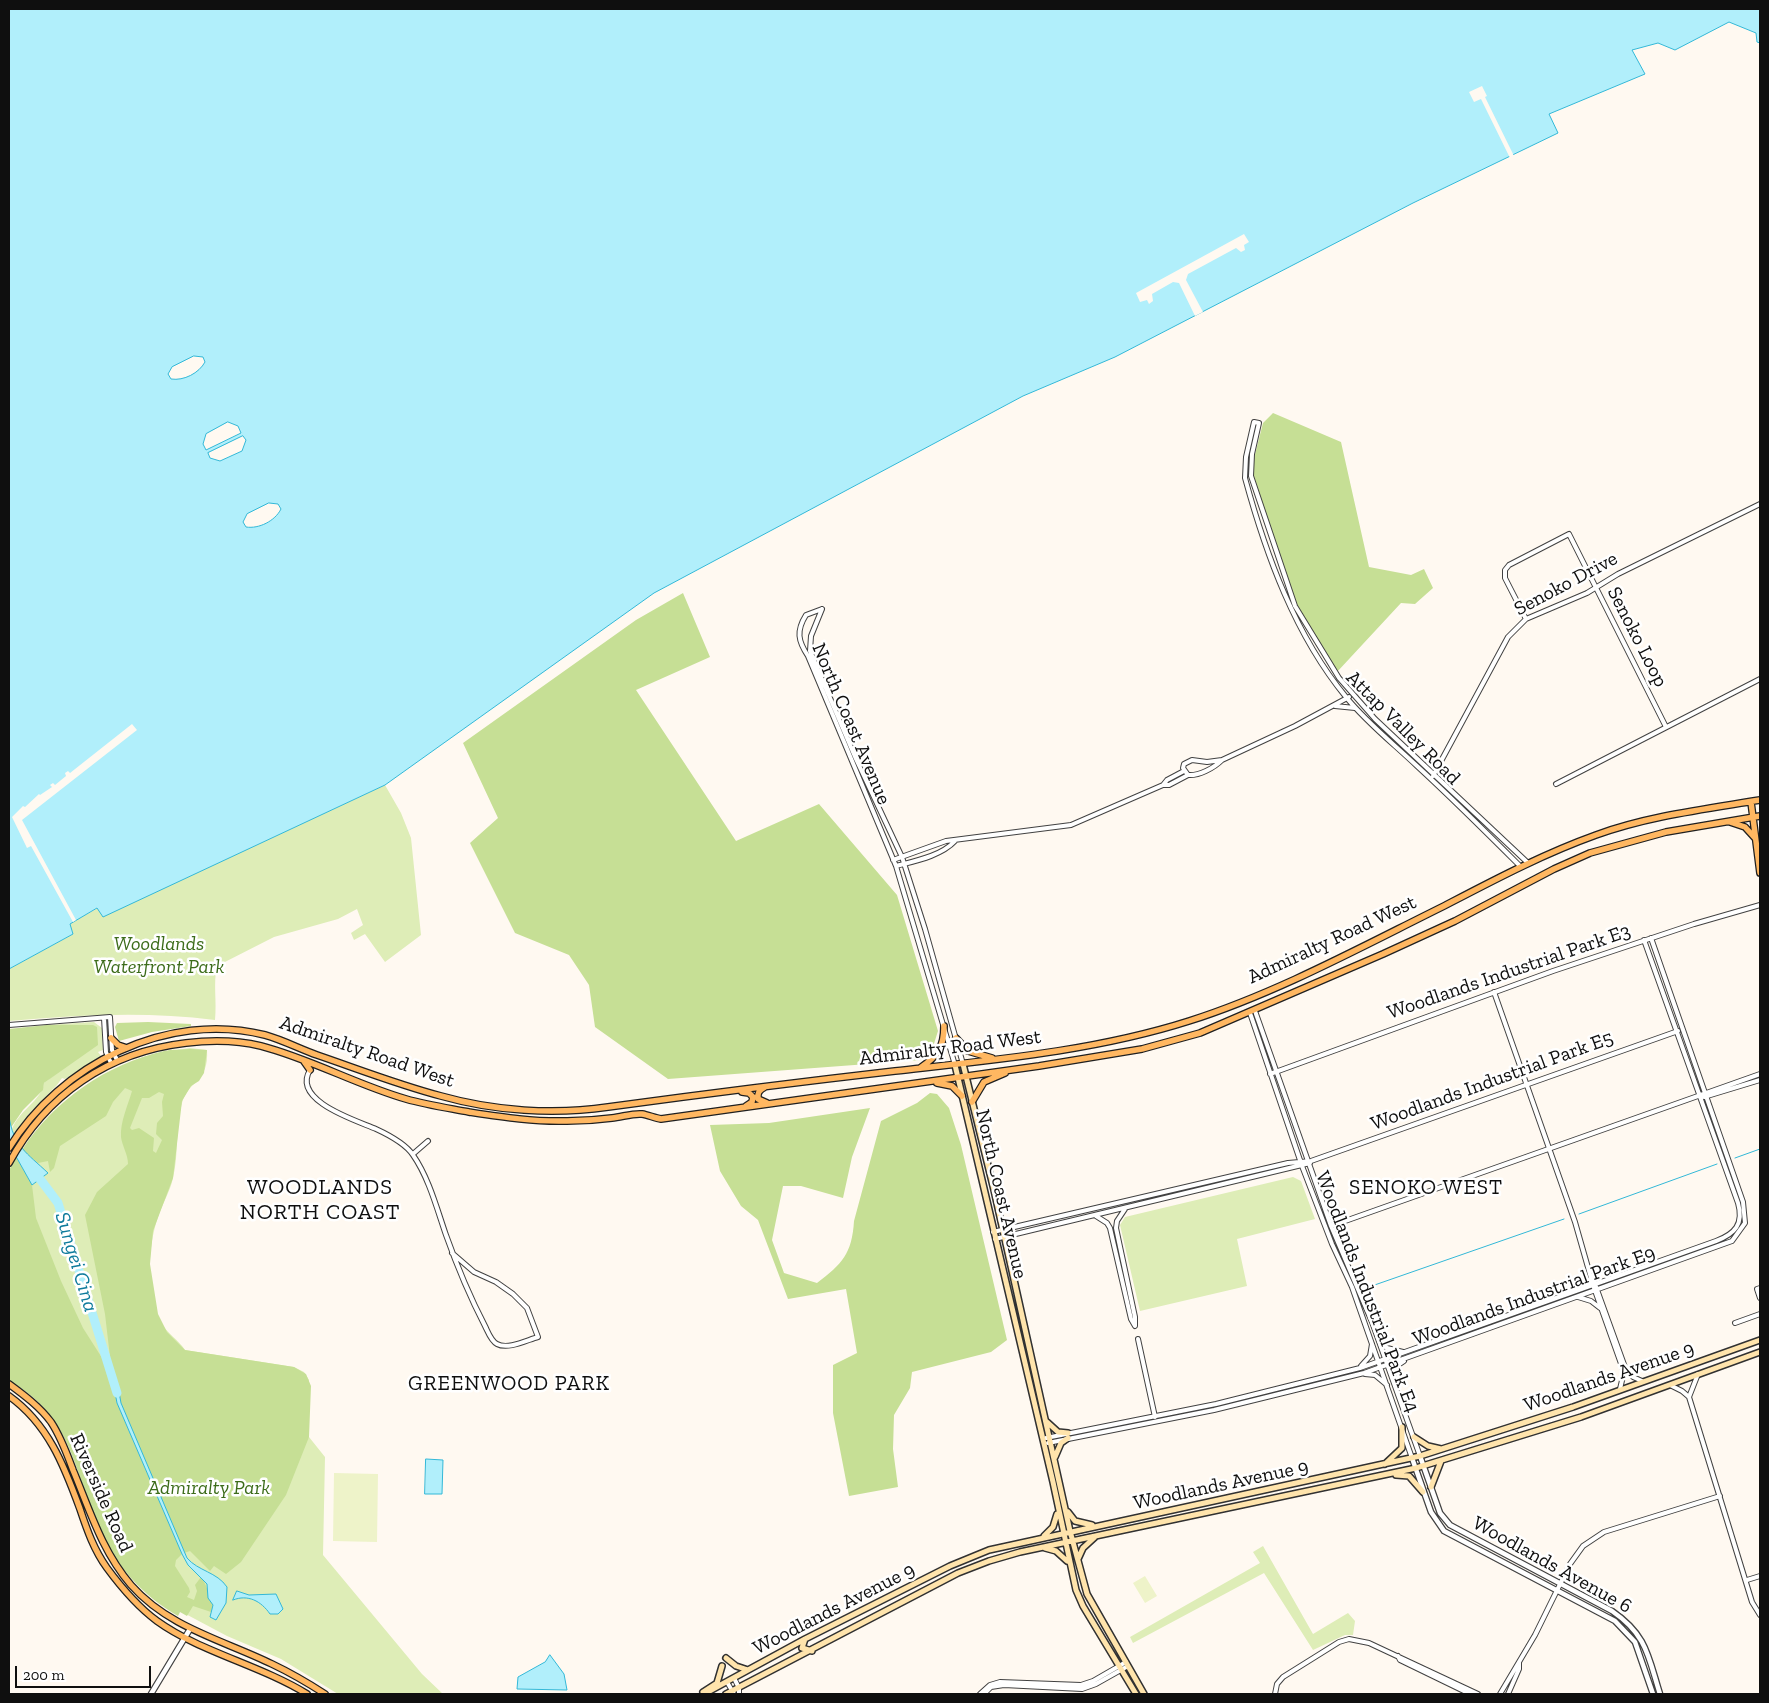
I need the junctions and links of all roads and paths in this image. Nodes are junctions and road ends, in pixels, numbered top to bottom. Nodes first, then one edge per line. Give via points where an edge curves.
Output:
1 (1760, 504) edge
2 (1595, 586) junction
3 (1526, 619) junction
4 (1311, 635) junction
5 (1306, 638) junction
6 (1760, 679) edge
7 (1352, 695) junction
8 (1346, 698) junction
9 (1332, 706) junction
10 (1356, 709) junction
11 (1666, 727) junction
12 (1222, 760) junction
13 (1184, 771) junction
14 (1434, 774) junction
15 (1188, 776) junction
16 (1432, 779) junction
17 (1556, 784) dead end
18 (1163, 785) junction
19 (1760, 801) edge
20 (1751, 802) junction
21 (1757, 817) edge
22 (1726, 822) junction
23 (1756, 839) junction
24 (956, 841) junction
25 (931, 847) junction
26 (934, 854) junction
27 (902, 857) junction
28 (893, 860) junction
29 (1528, 863) junction
30 (904, 864) junction
31 (896, 866) junction
32 (1521, 867) junction
33 (1760, 873) edge
34 (1760, 905) edge
35 (1651, 938) junction
36 (1644, 940) junction
37 (1328, 962) junction
38 (1336, 974) junction
39 (1298, 977) junction
40 (1307, 988) junction
41 (1494, 992) junction
42 (1252, 1012) junction
43 (107, 1018) junction
44 (9, 1025) edge
45 (944, 1026) junction
46 (1682, 1029) junction
47 (1677, 1031) junction
48 (111, 1038) junction
49 (956, 1038) junction
50 (128, 1048) junction
51 (308, 1052) junction
52 (110, 1055) junction
53 (322, 1057) junction
54 (302, 1059) junction
55 (995, 1059) junction
56 (114, 1062) junction
57 (312, 1063) junction
58 (963, 1064) junction
59 (955, 1065) junction
60 (919, 1069) junction
61 (310, 1070) junction
62 (1012, 1070) junction
63 (1272, 1073) junction
64 (1760, 1074) edge
65 (967, 1076) junction
66 (958, 1077) junction
67 (1760, 1080) edge
68 (930, 1082) junction
69 (1526, 1085) junction
70 (766, 1086) junction
71 (727, 1091) junction
72 (1284, 1095) junction
73 (1700, 1095) junction
74 (962, 1096) junction
75 (1706, 1096) junction
76 (1278, 1097) junction
77 (972, 1102) junction
78 (772, 1103) junction
79 (746, 1106) junction
80 (1291, 1116) junction
81 (1286, 1117) junction
82 (428, 1141) dead end
83 (1302, 1146) junction
84 (9, 1148) edge
85 (1296, 1148) junction
86 (1549, 1149) junction
87 (413, 1154) junction
88 (1301, 1161) junction
89 (1309, 1162) junction
90 (9, 1163) edge
91 (1302, 1166) junction
92 (1315, 1180) junction
93 (1309, 1182) junction
94 (1325, 1208) junction
95 (1125, 1209) junction
96 (1319, 1210) junction
97 (1096, 1216) junction
98 (1332, 1226) junction
99 (1326, 1228) junction
100 (1002, 1230) junction
101 (993, 1232) junction
102 (1737, 1232) junction
103 (1004, 1237) junction
104 (995, 1239) junction
105 (452, 1253) junction
106 (1594, 1284) junction
107 (1760, 1288) edge
108 (1596, 1290) junction
109 (1577, 1296) junction
110 (1760, 1298) edge
111 (1600, 1308) junction
112 (1760, 1314) edge
113 (1735, 1323) dead end
114 (1138, 1339) dead end
115 (1760, 1340) edge
116 (1372, 1341) junction
117 (1380, 1343) junction
118 (1405, 1352) junction
119 (1760, 1352) edge
120 (1412, 1356) junction
121 (1386, 1359) junction
122 (1379, 1361) junction
123 (1388, 1365) junction
124 (1360, 1368) junction
125 (1382, 1368) junction
126 (1364, 1373) junction
127 (1699, 1373) junction
128 (1394, 1380) junction
129 (1642, 1381) junction
130 (1312, 1383) junction
131 (9, 1384) edge
132 (1668, 1385) junction
133 (1389, 1386) junction
134 (1620, 1388) junction
135 (9, 1396) edge
136 (1689, 1397) junction
137 (1155, 1417) junction
138 (1045, 1420) junction
139 (1402, 1427) junction
140 (1068, 1436) junction
141 (1414, 1437) junction
142 (1051, 1440) junction
143 (1042, 1441) junction
144 (1443, 1449) junction
145 (1420, 1456) junction
146 (1055, 1458) junction
147 (1412, 1458) junction
148 (1441, 1460) junction
149 (1383, 1466) junction
150 (1424, 1466) junction
151 (1416, 1468) junction
152 (1387, 1475) junction
153 (1431, 1487) junction
154 (1423, 1492) junction
155 (1720, 1496) junction
156 (1057, 1507) junction
157 (1066, 1510) junction
158 (1098, 1526) junction
159 (1070, 1531) junction
160 (1062, 1533) junction
161 (1097, 1535) junction
162 (1044, 1536) junction
163 (1072, 1541) junction
164 (1065, 1542) junction
165 (1039, 1548) junction
166 (1078, 1560) junction
167 (1069, 1563) junction
168 (1760, 1576) edge
169 (1746, 1580) junction
170 (1561, 1584) junction
171 (1557, 1592) junction
172 (864, 1609) junction
173 (1760, 1615) edge
174 (874, 1618) junction
175 (190, 1629) junction
176 (186, 1636) junction
177 (805, 1639) junction
178 (813, 1651) junction
179 (1398, 1656) junction
180 (726, 1658) dead end
181 (1519, 1663) junction
182 (1127, 1664) junction
183 (722, 1666) dead end
184 (1121, 1668) junction
185 (749, 1670) junction
186 (734, 1678) junction
187 (728, 1682) junction
188 (739, 1688) junction
189 (731, 1693) edge
190 (151, 1694) edge
191 (307, 1694) edge
192 (325, 1694) edge
193 (702, 1694) edge
194 (739, 1694) edge
195 (980, 1694) edge
196 (984, 1694) edge
197 (1136, 1694) edge
198 (1144, 1694) edge
199 (1275, 1694) edge
200 (1470, 1694) edge
201 (1478, 1694) edge
202 (1500, 1694) edge
203 (1508, 1694) edge
204 (1653, 1694) edge
205 (1660, 1694) edge

1 - 2 street, Senoko Drive
2 - 3 street, Senoko Drive via 1587,593
2 - 3 street, Senoko Loop via 1569,534 1505,570 1505,578
2 - 11 street, Senoko Loop
3 - 14 street, Senoko Drive via 1508,637
4 - 5 street
4 - 5 street, Attap Valley Road via 1295,606 1251,476 1256,423 1248,447 1245,478 1288,605
4 - 7 street, Attap Valley Road
5 - 8 street, Attap Valley Road
6 - 11 street
7 - 8 street
7 - 14 street, Attap Valley Road
8 - 9 street
8 - 10 street, Attap Valley Road
9 - 10 street
9 - 12 street
10 - 16 street, Attap Valley Road
11 - 17 street
12 - 13 street via 1192,760 1184,764
12 - 15 street via 1216,767
13 - 15 street
13 - 18 street
14 - 16 street, Senoko Drive
14 - 29 street, Attap Valley Road
15 - 18 street
16 - 32 street, Attap Valley Road
18 - 24 street via 1064,827
19 - 20 main road, Admiralty Road West
20 - 21 main road
20 - 29 main road, Admiralty Road West via 1668,816 1602,833
21 - 22 main road, Admiralty Road West
21 - 23 main road
22 - 23 main road via 1745,827
22 - 38 main road, Admiralty Road West via 1666,832 1590,853
23 - 33 main road
24 - 25 street
24 - 26 street
25 - 26 street
25 - 27 street
26 - 30 street
27 - 28 street
27 - 28 street, North Coast Avenue via 810,651 811,636 822,609 806,615 799,641
27 - 30 street, North Coast Avenue
28 - 31 street, North Coast Avenue
29 - 32 main road, Admiralty Road West
30 - 31 street
30 - 49 street, North Coast Avenue
31 - 45 street, North Coast Avenue
32 - 37 main road, Admiralty Road West
34 - 35 street, Woodlands Industrial Park E3
35 - 36 street, Woodlands Industrial Park E3
35 - 46 street
36 - 41 street, Woodlands Industrial Park E3
36 - 47 street
37 - 38 main road via 1328,971
37 - 39 main road, Admiralty Road West
38 - 40 main road, Admiralty Road West
39 - 40 main road via 1308,979
39 - 55 main road, Admiralty Road West via 1192,1020 1137,1036
40 - 42 main road, Admiralty Road West
41 - 63 street, Woodlands Industrial Park E3
41 - 69 street
42 - 62 main road, Admiralty Road West via 1200,1033 1142,1049
42 - 63 street, Woodlands Industrial Park E4
43 - 44 street
43 - 48 street
43 - 52 street
45 - 59 street, North Coast Avenue
45 - 60 main road via 942,1049
46 - 47 street, Woodlands Industrial Park E5
46 - 75 street
47 - 69 street, Woodlands Industrial Park E5
47 - 73 street
48 - 50 main road
48 - 52 street
49 - 55 main road via 968,1051
49 - 58 street, North Coast Avenue
50 - 51 main road, Admiralty Road West via 168,1036 220,1030 266,1036
50 - 52 main road, Admiralty Road West
51 - 53 main road, Admiralty Road West
51 - 57 main road
52 - 56 street
52 - 84 main road, Admiralty Road West via 59,1089 31,1116
53 - 57 main road
53 - 71 main road, Admiralty Road West via 410,1088 503,1108 582,1110
54 - 56 main road, Admiralty Road West via 260,1046 212,1040 153,1048
54 - 57 main road, Admiralty Road West
54 - 61 main road
55 - 58 main road, Admiralty Road West
56 - 90 main road, Admiralty Road West via 60,1097 36,1121
57 - 61 main road
57 - 79 main road, Admiralty Road West via 406,1099 526,1120 568,1121 641,1114 660,1120
58 - 59 main road, Admiralty Road West
58 - 65 main road, North Coast Avenue
59 - 60 main road, Admiralty Road West
59 - 66 main road, North Coast Avenue
60 - 70 main road, Admiralty Road West
61 - 87 street via 307,1077 309,1086 319,1101 334,1112 388,1135
62 - 65 main road, Admiralty Road West
62 - 77 main road via 984,1082
63 - 72 street, Woodlands Industrial Park E4
63 - 76 street, Woodlands Industrial Park E4
64 - 75 street
65 - 66 main road, Admiralty Road West
65 - 77 main road, North Coast Avenue
66 - 68 main road, Admiralty Road West
66 - 74 main road, North Coast Avenue
67 - 75 street
68 - 74 main road via 952,1086
68 - 78 main road, Admiralty Road West
69 - 86 street
69 - 89 street, Woodlands Industrial Park E5
70 - 71 main road, Admiralty Road West
70 - 78 main road via 759,1090 758,1100
71 - 79 main road via 749,1092 752,1102
72 - 76 street
72 - 80 street, Woodlands Industrial Park E4
73 - 75 street
73 - 86 street
73 - 102 street via 1741,1212
74 - 101 main road, North Coast Avenue
75 - 102 street via 1743,1202 1745,1223
76 - 81 street, Woodlands Industrial Park E4
77 - 100 main road, North Coast Avenue
78 - 79 main road, Admiralty Road West
80 - 81 street
80 - 83 street, Woodlands Industrial Park E4
81 - 85 street, Woodlands Industrial Park E4
82 - 87 street
83 - 85 street
83 - 89 street, Woodlands Industrial Park E4
85 - 88 street, Woodlands Industrial Park E4
86 - 98 street
86 - 106 street
87 - 105 street
88 - 89 street, Woodlands Industrial Park E5
88 - 91 street, Woodlands Industrial Park E4
88 - 100 street, Woodlands Industrial Park E5
89 - 91 street, Woodlands Industrial Park E5
89 - 92 street, Woodlands Industrial Park E4
91 - 93 street, Woodlands Industrial Park E4
91 - 95 street, Woodlands Industrial Park E5
92 - 93 street
92 - 94 street, Woodlands Industrial Park E4
93 - 96 street, Woodlands Industrial Park E4
94 - 96 street
94 - 98 street, Woodlands Industrial Park E4
95 - 97 street, Woodlands Industrial Park E5
95 - 97 street via 1116,1228 1135,1326 1130,1319 1110,1228
96 - 99 street, Woodlands Industrial Park E4
97 - 103 street, Woodlands Industrial Park E5
98 - 99 street
98 - 117 street, Woodlands Industrial Park E4
99 - 116 street, Woodlands Industrial Park E4
100 - 101 street, Woodlands Industrial Park E5
100 - 103 main road, North Coast Avenue
101 - 104 main road, North Coast Avenue
102 - 106 street, Woodlands Industrial Park E9
102 - 108 street, Woodlands Industrial Park E9 via 1732,1241
103 - 104 street, Woodlands Industrial Park E5
103 - 138 main road, North Coast Avenue
104 - 143 main road, North Coast Avenue
105 - 105 street via 474,1272 514,1294 527,1308 538,1338 505,1346 494,1342
106 - 108 street
106 - 118 street, Woodlands Industrial Park E9
107 - 110 street via 1757,1289
108 - 109 street, Woodlands Industrial Park E9
108 - 111 street
108 - 129 street via 1626,1370
109 - 111 street
109 - 120 street, Woodlands Industrial Park E9
111 - 134 street via 1624,1372
112 - 113 street
114 - 137 street
115 - 129 main road, Woodlands Avenue 9
116 - 122 street, Woodlands Industrial Park E4
116 - 124 street via 1370,1356
117 - 118 street
117 - 121 street, Woodlands Industrial Park E4
118 - 121 street, Woodlands Industrial Park E9
119 - 127 main road, Woodlands Avenue 9
120 - 123 street, Woodlands Industrial Park E9
120 - 128 street via 1398,1365
121 - 122 street, Woodlands Industrial Park E9
121 - 123 street, Woodlands Industrial Park E4
122 - 124 street, Woodlands Industrial Park E9
122 - 125 street, Woodlands Industrial Park E4
123 - 125 street, Woodlands Industrial Park E9
123 - 128 street, Woodlands Industrial Park E4
124 - 130 street, Woodlands Industrial Park E9
125 - 126 street, Woodlands Industrial Park E9
125 - 133 street, Woodlands Industrial Park E4
126 - 130 street, Woodlands Industrial Park E9
126 - 133 street via 1375,1375
127 - 132 main road, Woodlands Avenue 9
127 - 136 street
128 - 141 street, Woodlands Industrial Park E4
129 - 134 main road, Woodlands Avenue 9
130 - 137 street, Woodlands Industrial Park E9
130 - 140 street, Woodlands Industrial Park E9 via 1214,1410
131 - 175 main road, Riverside Road via 51,1422 64,1446 97,1533 114,1563 148,1602
132 - 136 street
132 - 148 main road, Woodlands Avenue 9 via 1581,1417
133 - 139 street, Woodlands Industrial Park E4
134 - 144 main road, Woodlands Avenue 9 via 1573,1407
135 - 176 main road, Riverside Road via 26,1408 57,1450 92,1542 106,1567 148,1614
136 - 155 street
137 - 140 street, Woodlands Industrial Park E9
138 - 140 main road via 1053,1429
138 - 142 main road, North Coast Avenue
139 - 147 street, Woodlands Industrial Park E4
139 - 149 main road via 1402,1448
140 - 142 street, Woodlands Industrial Park E9
140 - 146 main road
141 - 144 main road via 1428,1446
141 - 145 street, Woodlands Industrial Park E4
142 - 143 street, Woodlands Industrial Park E9
142 - 146 main road, North Coast Avenue
143 - 156 main road, North Coast Avenue
144 - 145 main road, Woodlands Avenue 9
145 - 147 main road, Woodlands Avenue 9
145 - 150 street, Woodlands Industrial Park E4
146 - 157 main road, North Coast Avenue
147 - 149 main road, Woodlands Avenue 9
147 - 151 street, Woodlands Industrial Park E4
148 - 150 main road, Woodlands Avenue 9
148 - 153 main road
149 - 158 main road, Woodlands Avenue 9
150 - 151 main road, Woodlands Avenue 9
150 - 153 street, Woodlands Avenue 6
151 - 152 main road, Woodlands Avenue 9
151 - 154 street, Woodlands Avenue 6
152 - 154 main road via 1409,1476
152 - 161 main road, Woodlands Avenue 9
153 - 170 street, Woodlands Avenue 6 via 1440,1513 1450,1525
154 - 171 street, Woodlands Avenue 6 via 1444,1531
155 - 169 street
155 - 170 street via 1594,1537 1577,1553
156 - 160 main road, North Coast Avenue
156 - 162 main road via 1053,1527
157 - 158 main road via 1075,1521
157 - 159 main road, North Coast Avenue
158 - 159 main road, Woodlands Avenue 9
159 - 160 main road, Woodlands Avenue 9
159 - 163 main road, North Coast Avenue
160 - 162 main road, Woodlands Avenue 9
160 - 164 main road, North Coast Avenue
161 - 163 main road, Woodlands Avenue 9
161 - 166 main road via 1084,1546
162 - 172 main road, Woodlands Avenue 9 via 968,1558
163 - 164 main road, Woodlands Avenue 9
163 - 166 main road, North Coast Avenue
164 - 165 main road, Woodlands Avenue 9
164 - 167 main road, North Coast Avenue
165 - 167 main road via 1056,1551
165 - 174 main road, Woodlands Avenue 9 via 988,1561 958,1573
166 - 182 main road, North Coast Avenue via 1087,1594
167 - 184 main road, North Coast Avenue via 1082,1606
168 - 169 street
169 - 173 street via 1752,1602
170 - 171 street
170 - 205 street, Woodlands Avenue 6 via 1612,1611 1636,1631
171 - 181 street
171 - 204 street, Woodlands Avenue 6 via 1615,1621 1630,1634
172 - 174 main road via 874,1609
172 - 177 main road, Woodlands Avenue 9
174 - 178 main road, Woodlands Avenue 9
175 - 176 street
175 - 192 main road, Riverside Road via 272,1663
176 - 190 street
176 - 191 main road, Riverside Road via 265,1671
177 - 178 main road via 802,1648
177 - 185 main road, Woodlands Avenue 9
178 - 188 main road, Woodlands Avenue 9
179 - 199 street via 1362,1640 1343,1640 1282,1677
179 - 200 street via 1400,1660
179 - 201 street
180 - 185 main road
181 - 202 street
181 - 203 street
182 - 184 street
182 - 198 main road, North Coast Avenue
183 - 193 main road via 717,1683
184 - 195 street via 1081,1684 1000,1682 990,1685
184 - 196 street via 1082,1689 1004,1685 991,1688
184 - 197 main road, North Coast Avenue
185 - 186 main road, Woodlands Avenue 9
186 - 187 main road, Woodlands Avenue 9
186 - 188 street
187 - 189 street
187 - 193 main road, Woodlands Avenue 9
188 - 189 main road, Woodlands Avenue 9
188 - 194 street

